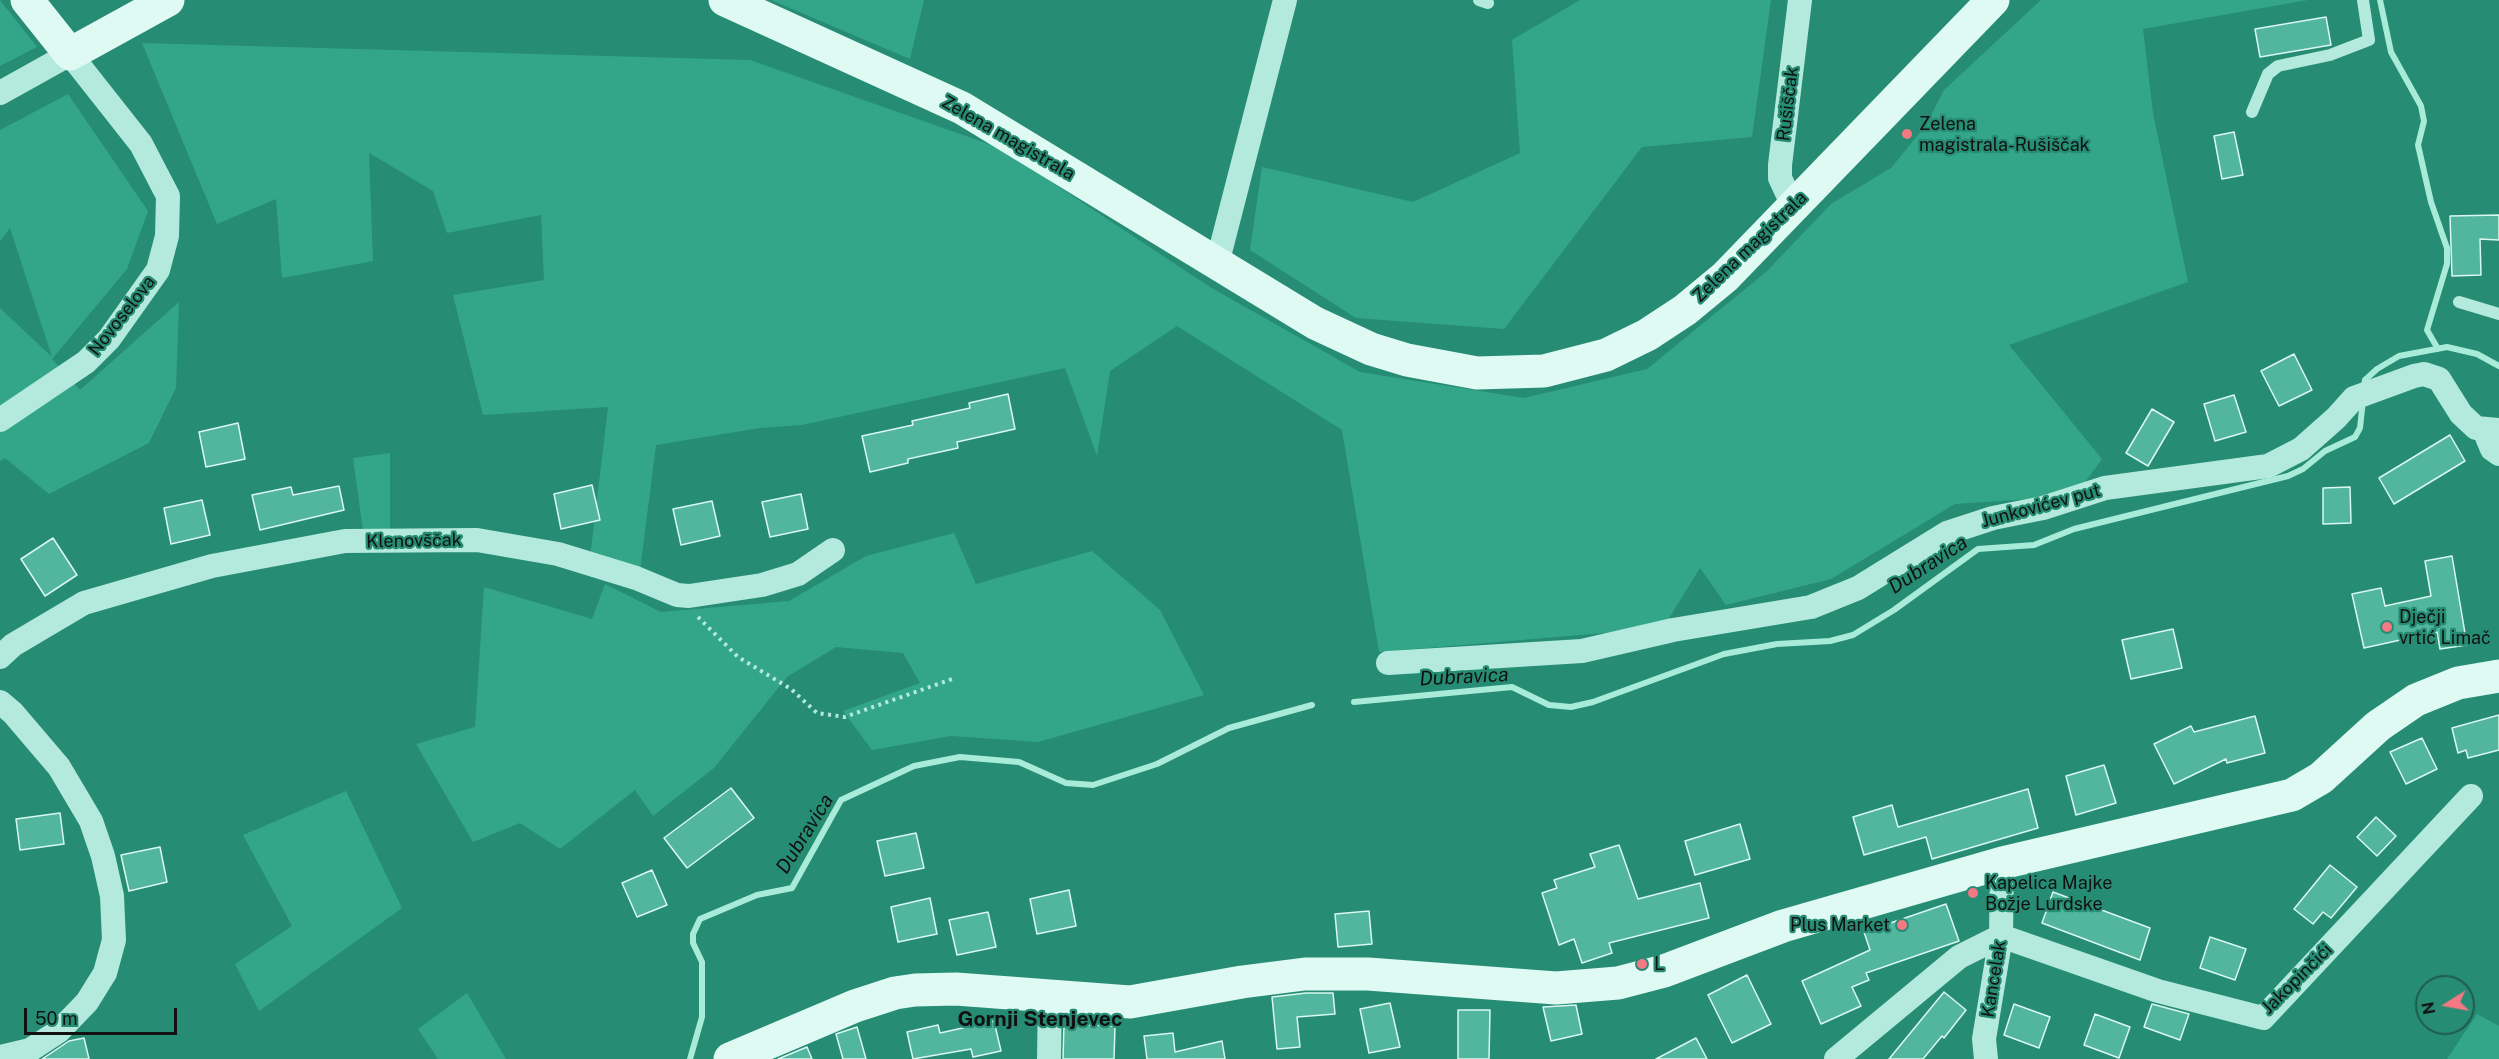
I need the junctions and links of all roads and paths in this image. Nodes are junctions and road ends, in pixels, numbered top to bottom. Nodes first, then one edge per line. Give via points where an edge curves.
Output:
1 (27, 0) edge
2 (168, 0) edge
3 (725, 0) edge
4 (1285, 0) edge
5 (1800, 0) edge
6 (1993, 0) edge
7 (2363, 0) edge
8 (70, 54) junction
9 (0, 93) edge
10 (2252, 112) dead end
11 (1793, 206) junction
12 (1217, 264) junction
13 (2459, 302) dead end
14 (2499, 314) edge
15 (0, 420) edge
16 (2491, 430) edge
17 (2499, 454) edge
18 (833, 550) dead end
19 (677, 595) junction
20 (0, 657) edge
21 (1388, 663) dead end
22 (2499, 676) edge
23 (952, 679) dead end
24 (4, 713) edge
25 (2471, 796) dead end
26 (2002, 863) junction
27 (2001, 936) junction
28 (1050, 997) junction
29 (0, 1057) edge
30 (730, 1059) edge
31 (1049, 1059) edge
32 (1836, 1059) edge
33 (1986, 1059) edge

1 - 8 street
2 - 8 street
3 - 12 street, Zelena magistrala via 962,108
4 - 12 street
5 - 11 street, Rušiščak via 1780,165 1780,178
6 - 11 street, Zelena magistrala
7 - 10 lane via 2369,40 2330,55 2278,66 2268,74
8 - 9 street
8 - 15 street, Novoselova via 141,144 168,196 167,236 158,270 109,339 86,362
11 - 12 street, Zelena magistrala via 1725,277 1685,310 1606,355 1545,371 1478,373 1371,349 1315,323
13 - 14 lane
16 - 17 street, Junkovićev put via 2492,449
16 - 21 street, Junkovićev put via 2467,422 2439,379 2424,374 2354,398 2301,449 2268,466 2105,488 2043,508 1993,518 1947,533 1858,588 1811,607 1673,630 1582,651
18 - 19 street, Klenovščak via 798,574 762,585
19 - 20 street, Klenovščak via 558,554 477,540 345,541 212,566 84,603 12,645
19 - 23 path via 738,657 791,689 817,713 845,717
22 - 26 street via 2458,683 2416,700 2378,726 2321,778 2292,795
24 - 29 street via 59,767 91,821 112,896 114,940 105,973 87,1002 59,1031 30,1050
25 - 27 street, Jakopinčići via 2263,1018 2158,991
26 - 27 street, Kancelak
26 - 28 street via 1783,926 1618,983 1556,988 1368,974 1305,974 1130,1002
27 - 32 street via 1959,957
27 - 33 street, Kancelak via 1984,1039
28 - 30 street via 956,989 895,993
28 - 31 street

